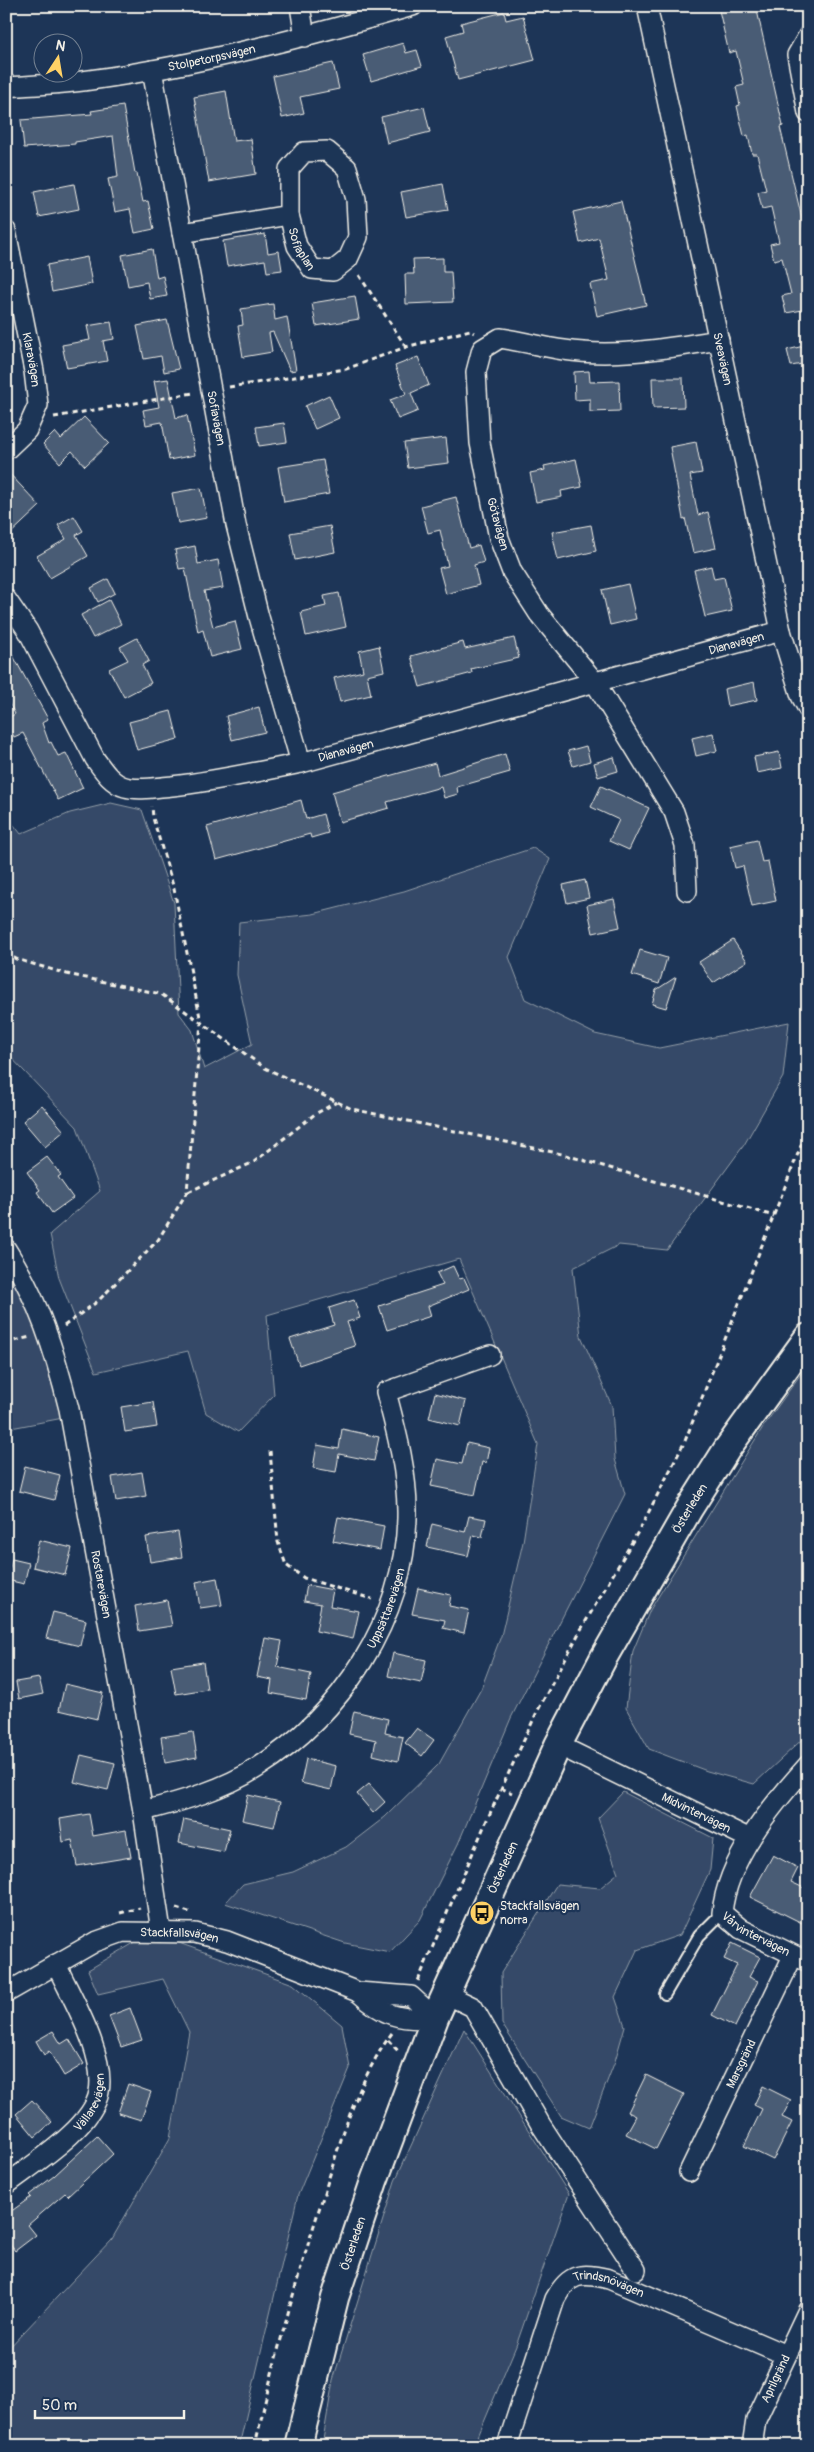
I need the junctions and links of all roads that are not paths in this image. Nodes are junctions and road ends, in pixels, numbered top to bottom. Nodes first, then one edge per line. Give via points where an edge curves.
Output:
1 (300, 6) edge
2 (413, 6) edge
3 (647, 6) edge
4 (808, 36) edge
5 (305, 37) junction
6 (152, 70) junction
7 (6, 87) edge
8 (808, 113) edge
9 (289, 215) junction
10 (6, 230) edge
11 (182, 234) junction
12 (719, 340) junction
13 (6, 450) edge
14 (6, 599) edge
15 (781, 631) junction
16 (594, 681) junction
17 (808, 709) edge
18 (301, 763) junction
19 (687, 891) dead end
20 (6, 1249) edge
21 (808, 1337) edge
22 (490, 1355) dead end
23 (558, 1745) junction
24 (808, 1765) edge
25 (144, 1811) junction
26 (750, 1839) junction
27 (722, 1913) junction
28 (161, 1931) junction
29 (801, 1959) edge
30 (56, 1964) junction
31 (6, 1993) edge
32 (446, 1994) junction
33 (665, 1994) dead end
34 (435, 2018) junction
35 (689, 2172) dead end
36 (6, 2185) edge
37 (636, 2270) dead end
38 (808, 2310) edge
39 (786, 2355) junction
40 (298, 2446) edge
41 (507, 2446) edge
42 (752, 2446) edge

1 - 5 street
2 - 5 street, Stolpetorpsvägen
3 - 12 street, Sveavägen
4 - 8 street via 797,55
5 - 6 street, Stolpetorpsvägen
6 - 7 street, Stolpetorpsvägen via 89,80
6 - 11 street, Sofiavägen
9 - 9 street, Sofiaplan via 296,246 312,270 333,271 348,258 358,237 356,199 347,168 327,151 304,152 290,169
9 - 11 street, Sofiaplan
10 - 13 street, Klaravägen via 38,404 27,430
11 - 18 street, Sofiavägen via 236,524 258,618
12 - 15 street, Sveavägen
12 - 16 street, Götavägen via 644,351 598,353 500,338 482,349 476,372 480,443 499,538 512,572 539,614
14 - 18 street, Dianavägen via 28,631 95,759 108,777 125,787 151,788 243,776
15 - 16 street, Dianavägen
15 - 17 street, Sveavägen
16 - 18 street, Dianavägen
16 - 19 street, Götavägen via 674,812 685,845
20 - 25 street, Rostarevägen via 35,1301 56,1355 69,1409
21 - 23 main road, Österleden via 689,1508
22 - 25 street, Uppsättarevägen via 386,1392 401,1445 407,1518 402,1557 390,1605 359,1668 337,1699 315,1723 256,1769 188,1800
23 - 26 street, Midvintervägen
23 - 32 main road, Österleden
24 - 26 street
25 - 28 street, Rostarevägen
26 - 27 street, Vårvintervägen via 724,1893
27 - 29 street, Vårvintervägen via 741,1929
27 - 33 lane via 699,1936
28 - 30 street, Stackfallsvägen via 122,1932 95,1942
28 - 34 street, Stackfallsvägen via 195,1933 227,1941 358,1992 373,2006 401,2019
29 - 35 street, Marsgränd
30 - 31 street, Stackfallsvägen
30 - 36 street, Vällarevägen via 90,2039 100,2070 99,2094 88,2114 71,2133
32 - 34 main road, Österleden
32 - 37 street via 473,2007 541,2125
34 - 40 main road, Österleden via 374,2181 335,2298
38 - 39 street, Aprilgränd
39 - 41 street, Trindsnövägen via 609,2279 577,2275 565,2282 555,2298
39 - 42 street, Aprilgränd via 756,2420

